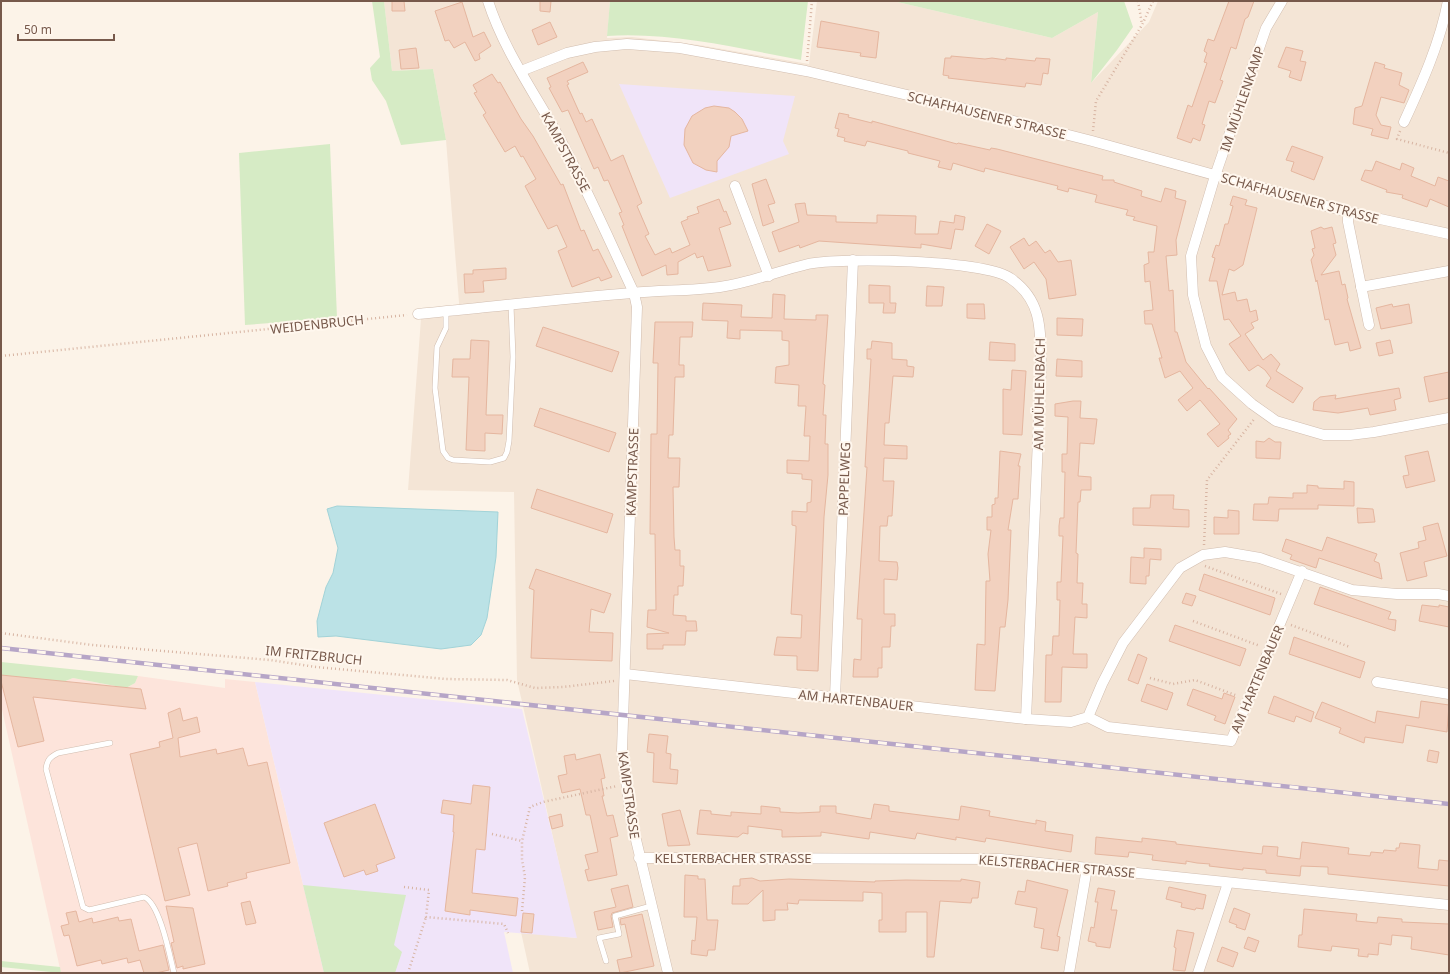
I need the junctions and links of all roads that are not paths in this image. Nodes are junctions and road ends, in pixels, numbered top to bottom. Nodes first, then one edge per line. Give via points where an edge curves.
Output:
1 (488, 1) edge
2 (1282, 1) edge
3 (1448, 1) edge
4 (520, 71) junction
5 (1404, 122) road end
6 (1215, 176) junction
7 (735, 186) dead end
8 (1348, 212) junction
9 (1449, 234) edge
10 (853, 260) junction
11 (1449, 271) edge
12 (769, 276) junction
13 (1361, 287) junction
14 (634, 293) junction
15 (511, 305) junction
16 (446, 311) junction
17 (418, 314) road end
18 (1369, 325) dead end
19 (1449, 418) edge
20 (1302, 571) junction
21 (1449, 596) edge
22 (624, 677) junction
23 (1377, 682) dead end
24 (1449, 694) edge
25 (835, 697) junction
26 (1088, 717) junction
27 (1026, 719) junction
28 (110, 743) dead end
29 (639, 858) junction
30 (1087, 868) junction
31 (1228, 883) junction
32 (1449, 905) edge
33 (651, 906) junction
34 (606, 961) dead end
35 (174, 973) edge
36 (668, 973) edge
37 (1069, 973) edge
38 (1198, 973) edge

1 - 4 street, KAMPSTRASSE
2 - 6 street, IM MÜHLENKAMP via 1266,28
3 - 5 street via 1425,78
4 - 6 street, SCHAFHAUSENER STRASSE via 567,53 595,47 627,44 680,48 806,71 958,107
4 - 14 street, KAMPSTRASSE via 581,179
6 - 8 street, SCHAFHAUSENER STRASSE
6 - 19 street, IM MÜHLENKAMP via 1191,256 1193,295 1206,346 1222,377 1276,421 1324,434 1350,435 1374,432
7 - 12 street
8 - 9 street, SCHAFHAUSENER STRASSE
8 - 13 street
10 - 12 street, AM MÜHLENBACH via 809,264
10 - 25 street, PAPPELWEG
10 - 27 street, AM MÜHLENBACH via 975,267 1009,276 1030,296 1040,325 1041,369
11 - 13 street
12 - 14 street, AM MÜHLENBACH via 718,287
13 - 18 street
14 - 15 street
14 - 22 street, KAMPSTRASSE via 638,322
15 - 16 street
15 - 16 lane via 514,357 509,441 504,458 490,462 453,460 443,451 435,388 437,347 446,328
16 - 17 street
20 - 21 street via 1352,590
20 - 26 street via 1251,556 1225,552 1199,557 1180,568 1123,643
20 - 26 street, AM HARTENBAUER via 1231,741 1108,727
22 - 25 street, AM HARTENBAUER
22 - 29 street, KAMPSTRASSE via 622,750 625,784
23 - 24 street
25 - 27 street, AM HARTENBAUER
26 - 27 street, AM HARTENBAUER via 1071,722
28 - 35 lane via 58,753 50,756 47,762 83,907 89,910 144,897 148,899 166,940
29 - 30 street, KELSTERBACHER STRASSE via 1001,859
29 - 33 street, KAMPSTRASSE
30 - 31 street, KELSTERBACHER STRASSE
30 - 37 street
31 - 32 street, KELSTERBACHER STRASSE
31 - 38 street
33 - 34 lane via 615,916 619,934 599,938
33 - 36 street, KAMPSTRASSE

